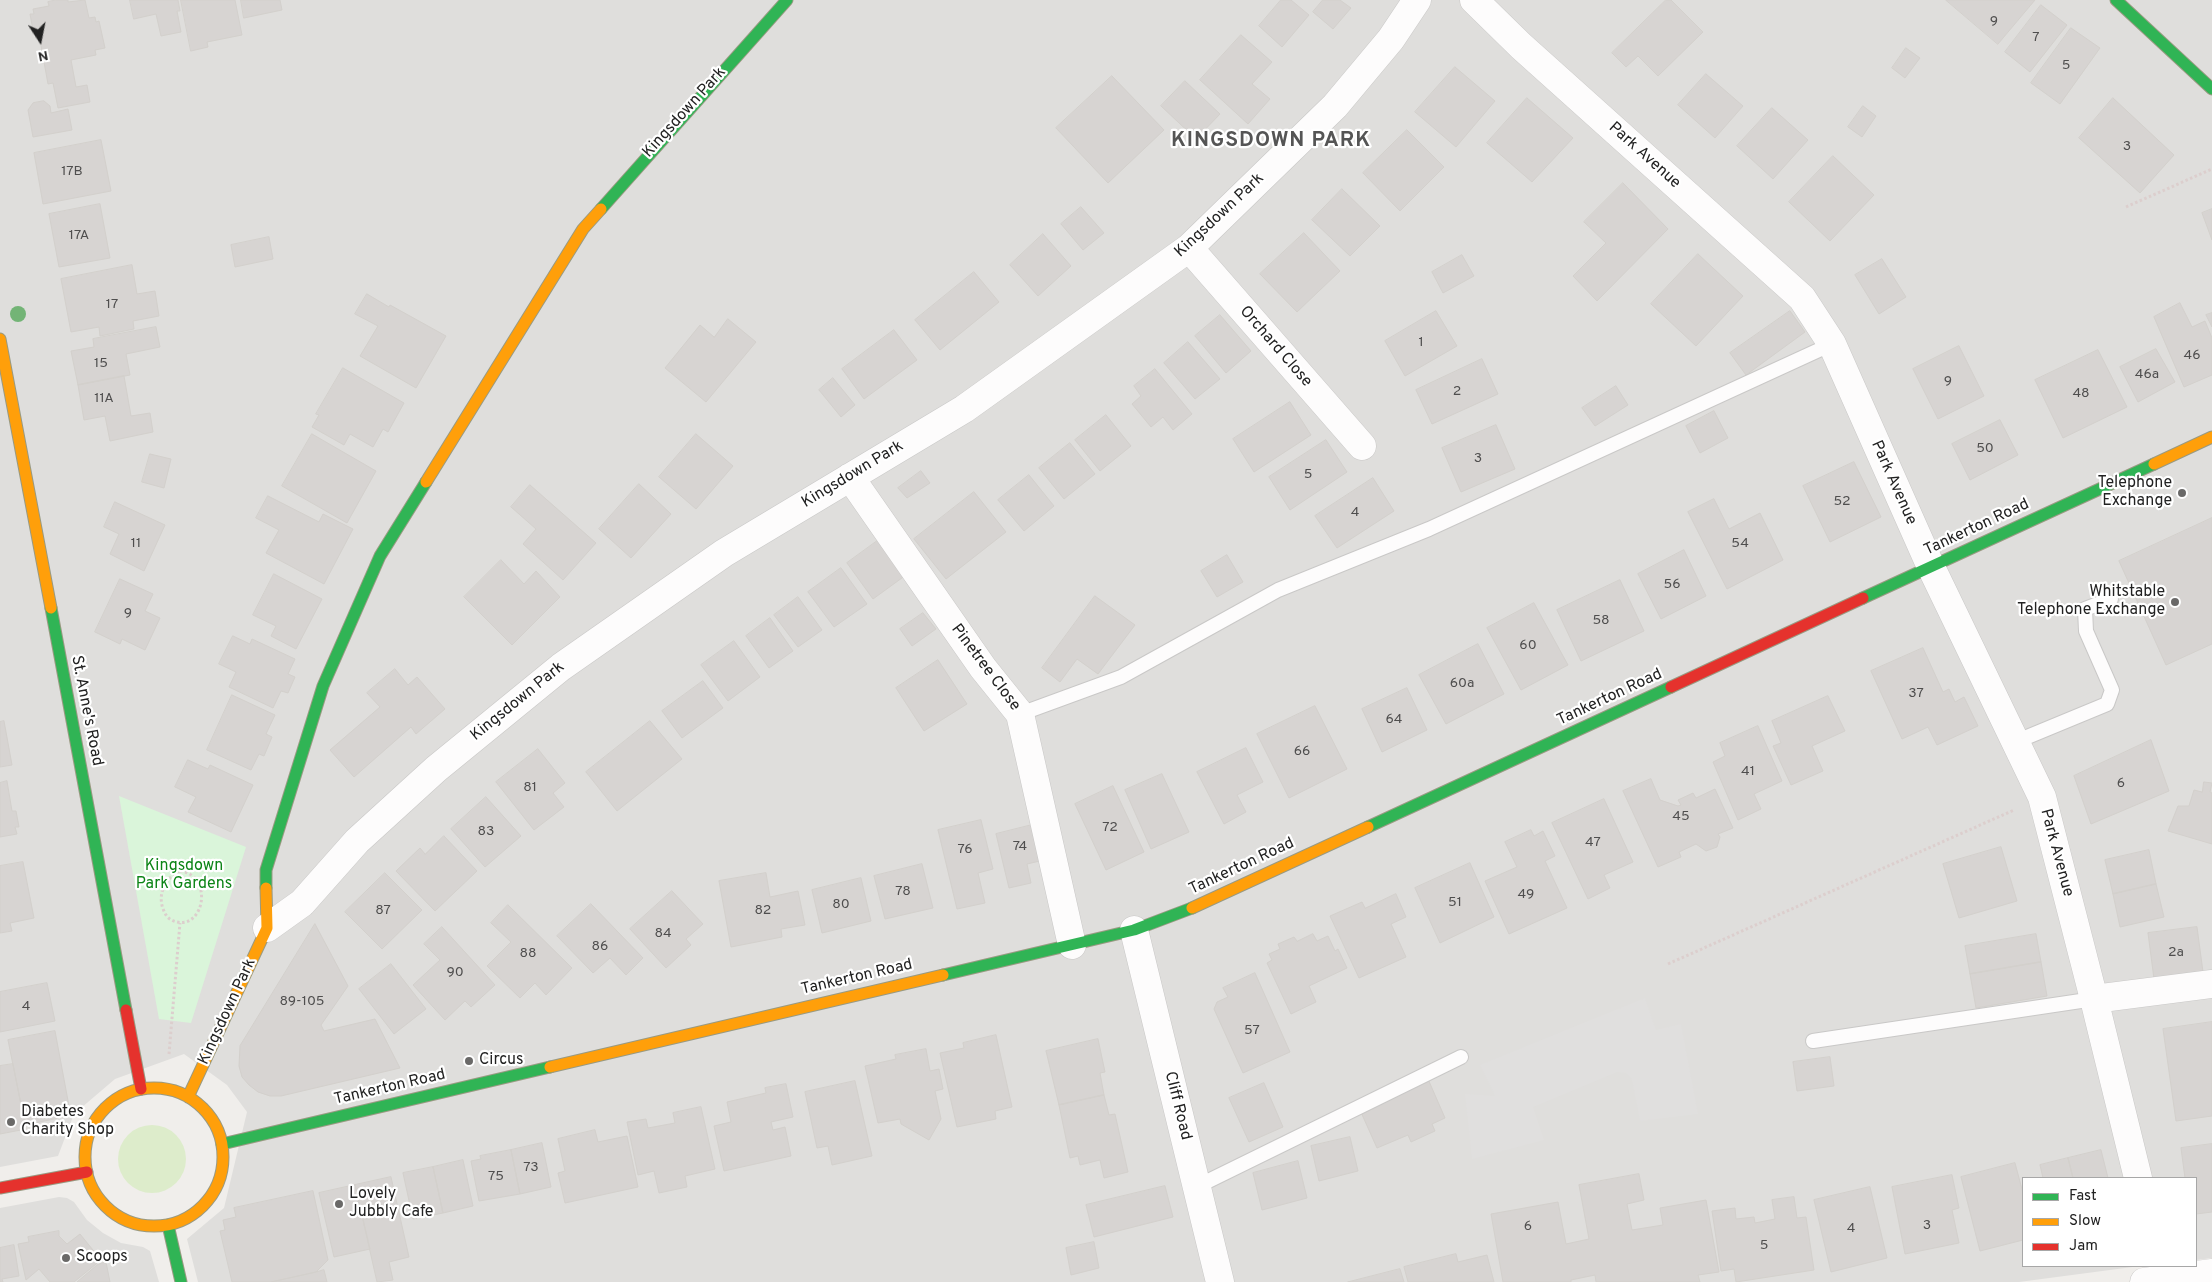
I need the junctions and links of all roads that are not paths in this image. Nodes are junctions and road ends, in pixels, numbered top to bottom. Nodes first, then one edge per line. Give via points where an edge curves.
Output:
1 (787, 0) edge
2 (1416, 0) edge
3 (1474, 0) edge
4 (2116, 0) edge
5 (2212, 89) edge
6 (1189, 248) junction
7 (0, 339) edge
8 (1832, 344) junction
9 (2212, 437) edge
10 (1362, 446) dead end
11 (850, 477) junction
12 (1931, 568) junction
13 (2111, 599) dead end
14 (1020, 714) junction
15 (2015, 742) junction
16 (267, 928) junction
17 (1134, 930) junction
18 (1072, 945) junction
19 (2212, 984) edge
20 (2094, 999) junction
21 (1813, 1041) dead end
22 (1461, 1057) dead end
23 (140, 1089) junction
24 (188, 1097) junction
25 (222, 1144) junction
26 (87, 1172) junction
27 (2138, 1177) edge
28 (1196, 1187) junction
29 (0, 1188) edge
30 (168, 1225) junction
31 (2212, 1273) edge
32 (2155, 1276) edge
33 (181, 1282) edge
34 (1220, 1282) edge

1 - 16 main road, Kingsdown Park via 583,229 380,556 323,686 266,870
2 - 6 street, Kingsdown Park via 1391,38 1335,106
3 - 8 street, Park Avenue via 1802,298
4 - 5 main road
6 - 10 street, Orchard Close
6 - 11 street, Kingsdown Park via 964,409
7 - 23 main road, St. Anne's Road
8 - 12 street, Park Avenue
8 - 14 lane via 1429,529 1278,590 1121,677
9 - 12 main road, Tankerton Road
11 - 14 street, Pinetree Close via 983,668
11 - 16 street, Kingsdown Park via 724,552 561,667 436,769 357,841 302,902
12 - 15 street, Park Avenue
12 - 17 main road, Tankerton Road via 1186,911
13 - 15 lane via 2085,609 2086,631 2112,690 2107,704
14 - 18 street, Pinetree Close
15 - 20 street, Park Avenue via 2042,797
16 - 24 main road, Kingsdown Park
17 - 18 main road, Tankerton Road
17 - 28 street, Cliff Road
18 - 25 main road, Tankerton Road
19 - 20 street
20 - 21 lane
20 - 27 street, Park Avenue
22 - 28 lane
23 - 24 main road via 166,1089
23 - 26 main road via 122,1095 95,1121 87,1138 84,1157
24 - 25 main road via 210,1117
25 - 30 main road via 223,1160 216,1190 195,1213
26 - 29 main road
26 - 30 main road via 94,1192 117,1216 150,1226
28 - 34 street, Cliff Road
30 - 33 main road
31 - 32 street

